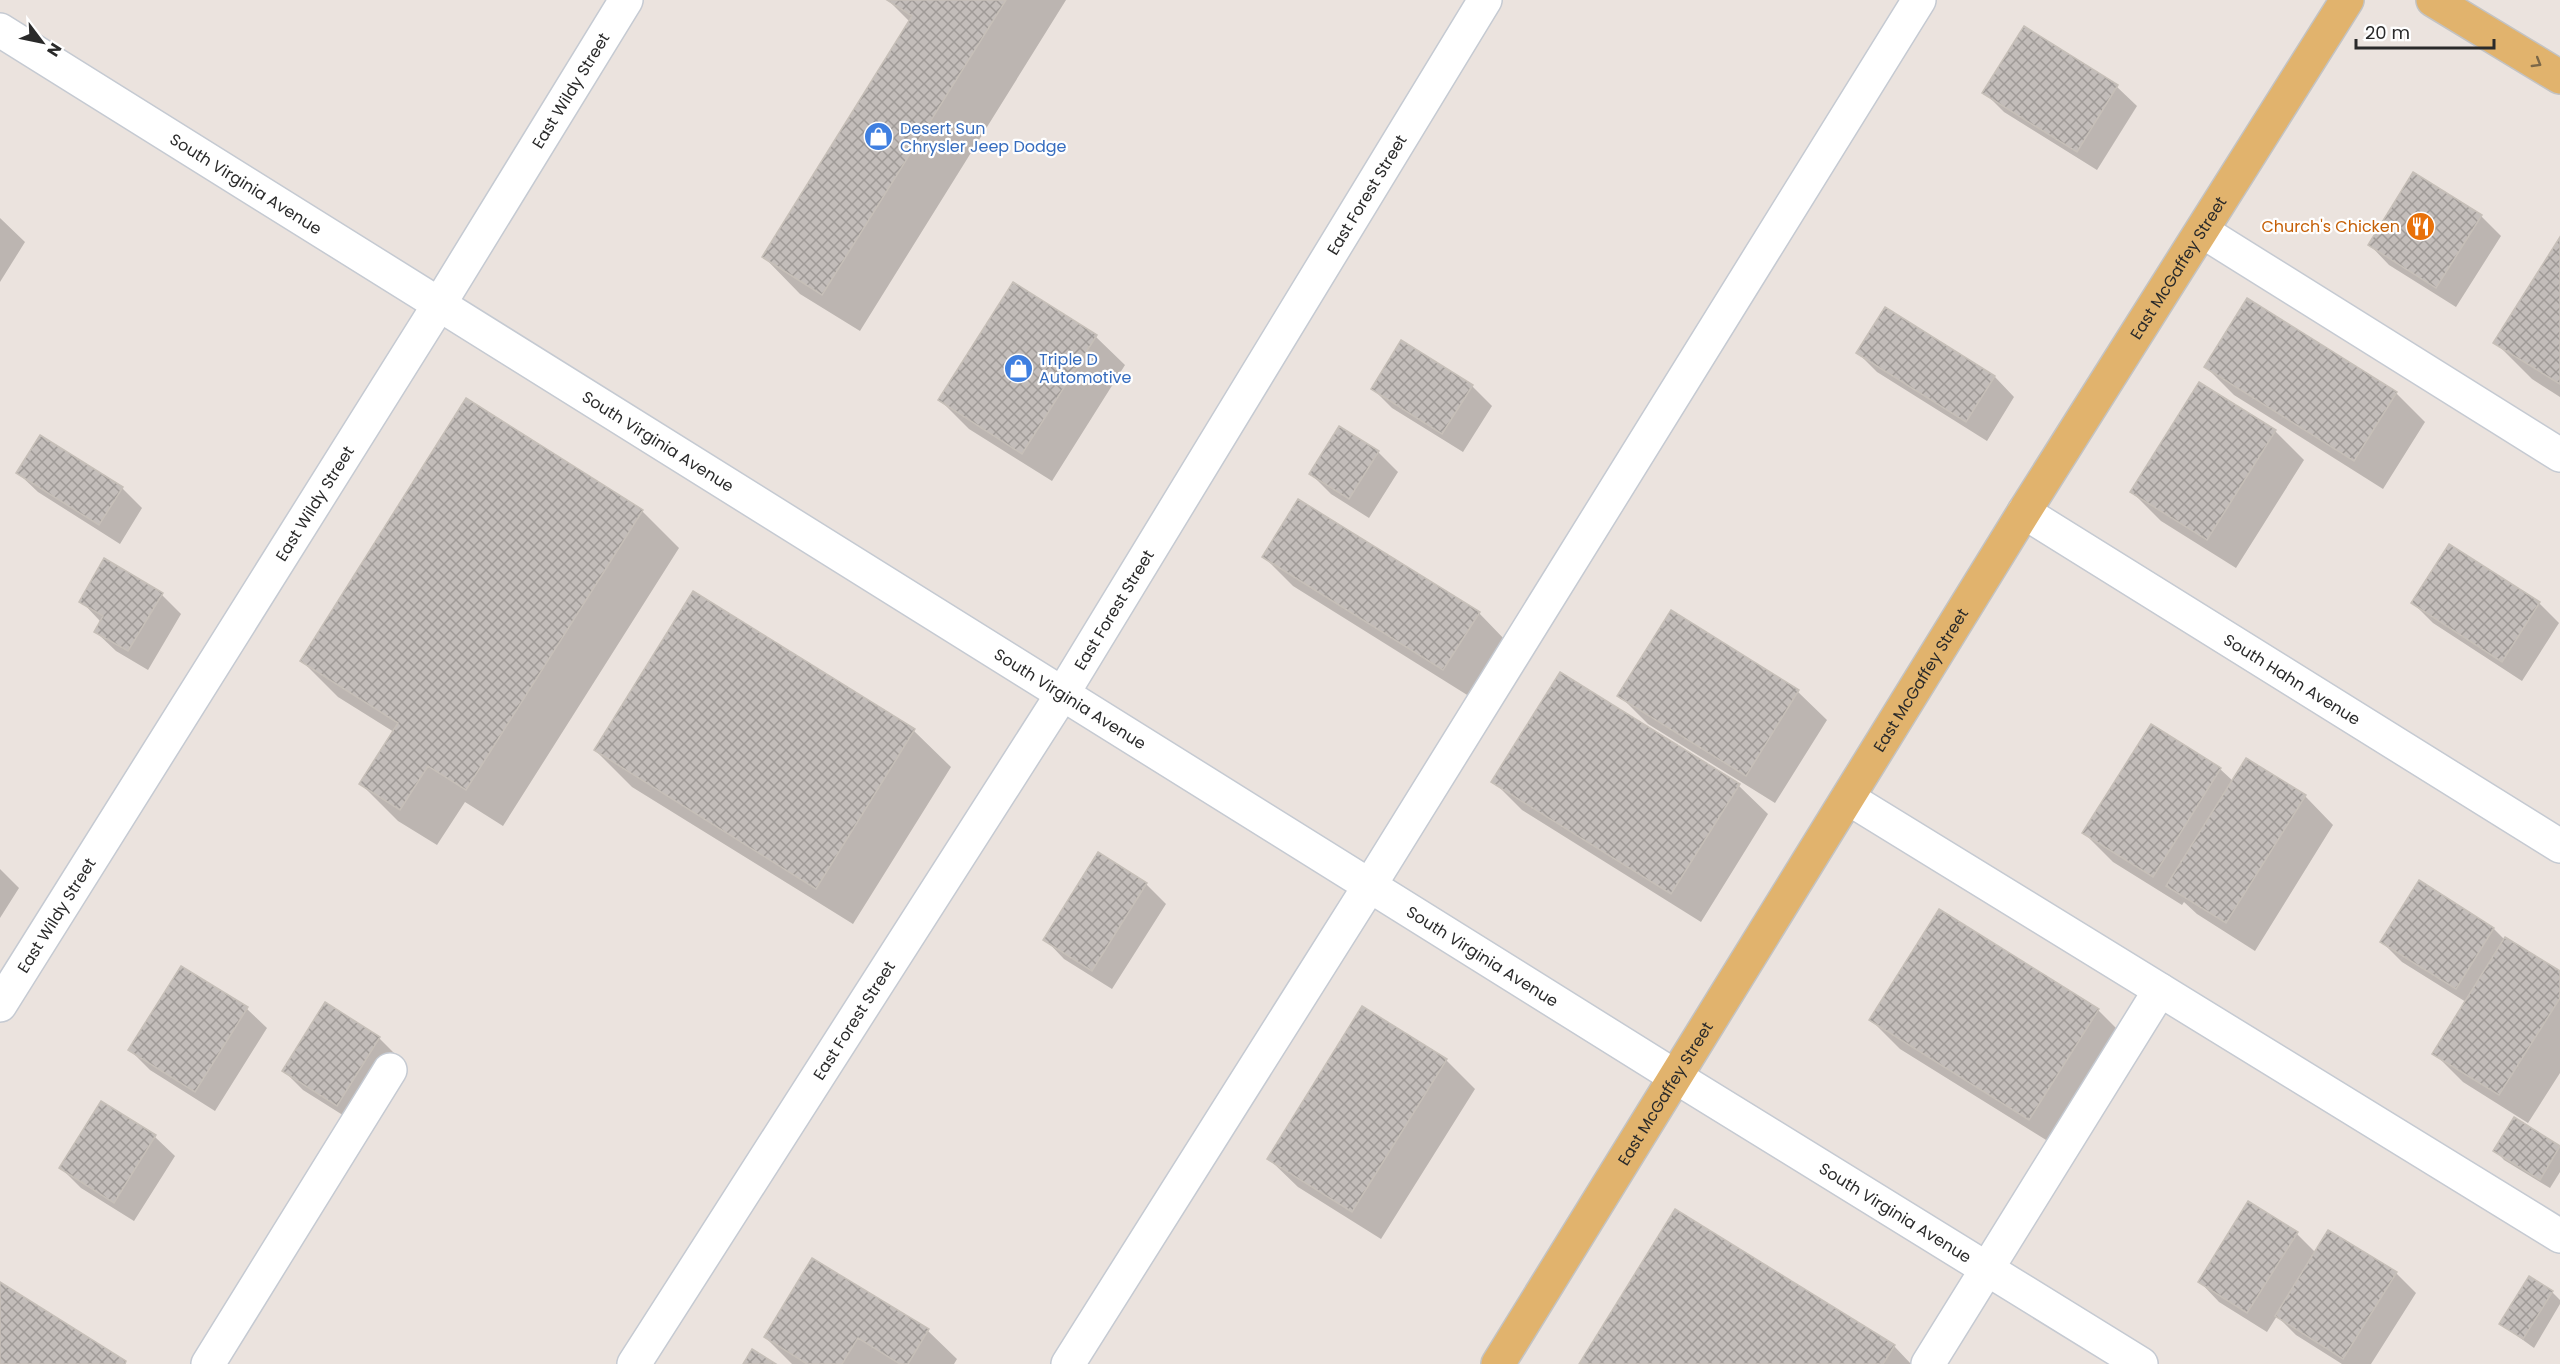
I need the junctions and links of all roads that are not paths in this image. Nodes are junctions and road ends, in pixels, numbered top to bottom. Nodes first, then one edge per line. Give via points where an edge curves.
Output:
1 (626, 0) edge
2 (1485, 0) edge
3 (1920, 0) edge
4 (2347, 0) edge
5 (2433, 0) edge
6 (0, 30) edge
7 (2560, 77) edge
8 (2202, 231) junction
9 (440, 303) junction
10 (2560, 455) edge
11 (2024, 512) junction
12 (1063, 693) junction
13 (1848, 798) junction
14 (2560, 846) edge
15 (1370, 885) junction
16 (2160, 990) junction
17 (0, 1005) edge
18 (390, 1070) dead end
19 (1676, 1077) junction
20 (2560, 1236) edge
21 (1987, 1269) junction
22 (208, 1364) edge
23 (634, 1364) edge
24 (1068, 1364) edge
25 (1498, 1364) edge
26 (1928, 1364) edge
27 (2141, 1364) edge

1 - 9 street, East Wildy Street
2 - 12 street, East Forest Street
3 - 15 street
4 - 8 main road, East McGaffey Street
5 -> 7 main road
6 - 9 street, South Virginia Avenue
8 - 10 street
8 - 11 main road, East McGaffey Street
9 - 12 street, South Virginia Avenue
9 - 17 street, East Wildy Street
11 - 13 main road, East McGaffey Street
11 - 14 street, South Hahn Avenue
12 - 15 street, South Virginia Avenue
12 - 23 street, East Forest Street
13 - 16 street
13 - 19 main road, East McGaffey Street
15 - 19 street, South Virginia Avenue
15 - 24 street
16 - 20 street
16 - 21 street
18 - 22 street
19 - 21 street, South Virginia Avenue
19 - 25 main road, East McGaffey Street
21 - 26 street
21 - 27 street, South Virginia Avenue

